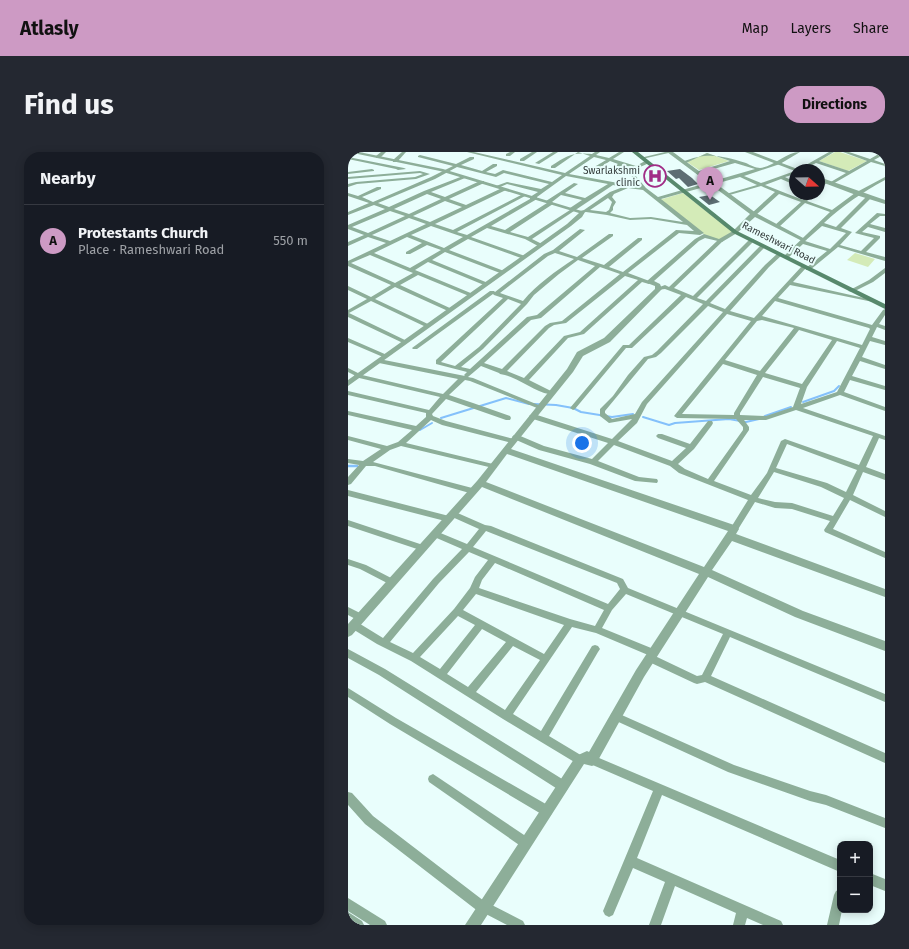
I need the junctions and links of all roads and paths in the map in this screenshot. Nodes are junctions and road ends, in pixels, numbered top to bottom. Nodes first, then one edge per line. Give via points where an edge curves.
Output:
1 (352, 152) edge
2 (384, 152) edge
3 (404, 152) edge
4 (424, 152) edge
5 (469, 152) edge
6 (513, 152) edge
7 (535, 152) edge
8 (556, 152) edge
9 (576, 152) edge
10 (580, 152) edge
11 (598, 152) edge
12 (622, 152) edge
13 (635, 152) edge
14 (670, 152) edge
15 (706, 152) edge
16 (748, 152) edge
17 (832, 152) edge
18 (845, 152) edge
19 (884, 152) edge
20 (363, 153) edge
21 (794, 153) edge
22 (508, 155) dead end
23 (592, 155) junction
24 (420, 156) junction
25 (348, 157) edge
26 (378, 157) junction
27 (472, 158) dead end
28 (522, 160) dead end
29 (609, 160) junction
30 (645, 160) junction
31 (871, 160) junction
32 (395, 161) junction
33 (735, 161) junction
34 (815, 161) junction
35 (684, 162) junction
36 (778, 162) junction
37 (537, 163) dead end
38 (622, 163) junction
39 (411, 164) junction
40 (810, 164) edge
41 (456, 165) junction
42 (495, 165) dead end
43 (885, 165) edge
44 (404, 166) junction
45 (553, 166) dead end
46 (636, 166) junction
47 (789, 167) edge
48 (758, 169) junction
49 (593, 170) dead end
50 (349, 172) edge
51 (420, 172) junction
52 (446, 172) junction
53 (483, 172) junction
54 (609, 173) dead end
55 (698, 173) junction
56 (850, 173) junction
57 (789, 174) edge
58 (564, 175) junction
59 (740, 176) junction
60 (463, 177) junction
61 (780, 177) junction
62 (348, 178) edge
63 (885, 178) edge
64 (789, 181) edge
65 (825, 181) edge
66 (482, 182) junction
67 (552, 183) junction
68 (712, 183) junction
69 (829, 183) junction
70 (576, 184) dead end
71 (611, 184) junction
72 (761, 185) junction
73 (825, 185) edge
74 (348, 186) edge
75 (628, 186) junction
76 (412, 187) junction
77 (379, 188) dead end
78 (501, 188) junction
79 (644, 189) junction
80 (542, 191) junction
81 (684, 191) junction
82 (778, 192) junction
83 (428, 193) junction
84 (348, 194) edge
85 (560, 194) junction
86 (857, 194) junction
87 (525, 195) junction
88 (611, 195) junction
89 (728, 195) junction
90 (357, 198) junction
91 (534, 198) junction
92 (868, 198) junction
93 (446, 199) junction
94 (657, 199) junction
95 (586, 200) junction
96 (804, 202) junction
97 (885, 202) edge
98 (374, 203) junction
99 (550, 203) junction
100 (467, 206) junction
101 (390, 209) junction
102 (572, 210) junction
103 (584, 212) junction
104 (833, 212) junction
105 (348, 214) edge
106 (607, 214) junction
107 (754, 214) junction
108 (885, 215) edge
109 (409, 216) junction
110 (430, 224) junction
111 (822, 224) junction
112 (690, 225) junction
113 (867, 225) junction
114 (487, 226) junction
115 (777, 226) junction
116 (348, 227) edge
117 (837, 229) junction
118 (582, 230) dead end
119 (885, 230) edge
120 (453, 232) junction
121 (506, 232) junction
122 (735, 232) junction
123 (368, 235) junction
124 (406, 235) junction
125 (611, 235) dead end
126 (703, 235) junction
127 (468, 237) junction
128 (528, 239) junction
129 (640, 239) dead end
130 (752, 240) junction
131 (720, 241) junction
132 (803, 241) junction
133 (390, 243) junction
134 (426, 243) junction
135 (348, 244) edge
136 (540, 245) junction
137 (836, 245) junction
138 (763, 246) junction
139 (446, 250) junction
140 (555, 251) junction
141 (830, 251) junction
142 (370, 252) junction
143 (408, 253) dead end
144 (862, 253) junction
145 (783, 256) junction
146 (523, 257) junction
147 (576, 259) junction
148 (885, 259) edge
149 (428, 260) junction
150 (348, 263) edge
151 (601, 267) junction
152 (806, 268) junction
153 (410, 270) junction
154 (885, 270) edge
155 (502, 272) junction
156 (417, 273) junction
157 (623, 274) junction
158 (641, 280) junction
159 (649, 282) junction
160 (789, 283) junction
161 (397, 286) junction
162 (483, 286) junction
163 (348, 288) edge
164 (659, 289) junction
165 (670, 289) junction
166 (851, 291) junction
167 (494, 293) junction
168 (471, 295) junction
169 (685, 295) junction
170 (507, 297) junction
171 (694, 298) junction
172 (774, 299) junction
173 (371, 300) junction
174 (871, 301) junction
175 (525, 303) junction
176 (706, 303) junction
177 (885, 307) edge
178 (450, 310) junction
179 (885, 311) edge
180 (727, 312) junction
181 (348, 313) edge
182 (755, 320) junction
183 (428, 326) junction
184 (873, 326) junction
185 (797, 328) junction
186 (885, 328) edge
187 (868, 338) junction
188 (836, 339) junction
189 (348, 340) edge
190 (405, 342) junction
191 (885, 343) edge
192 (860, 346) dead end
193 (415, 348) dead end
194 (858, 358) junction
195 (382, 359) junction
196 (721, 361) junction
197 (480, 364) junction
198 (885, 367) edge
199 (456, 368) junction
200 (348, 370) edge
201 (471, 371) junction
202 (502, 373) junction
203 (762, 374) junction
204 (358, 376) junction
205 (848, 377) junction
206 (463, 378) junction
207 (525, 381) junction
208 (348, 384) edge
209 (804, 388) junction
210 (885, 388) edge
211 (348, 393) edge
212 (551, 393) junction
213 (840, 393) junction
214 (446, 395) junction
215 (537, 405) junction
216 (574, 408) dead end
217 (796, 408) junction
218 (885, 409) edge
219 (348, 413) edge
220 (430, 415) junction
221 (532, 416) junction
222 (638, 416) junction
223 (737, 416) junction
224 (508, 418) dead end
225 (710, 424) dead end
226 (417, 429) junction
227 (877, 435) junction
228 (660, 436) dead end
229 (348, 438) edge
230 (885, 438) edge
231 (514, 439) junction
232 (613, 442) junction
233 (401, 444) junction
234 (691, 447) junction
235 (387, 448) junction
236 (505, 450) junction
237 (348, 461) edge
238 (593, 462) junction
239 (673, 464) junction
240 (493, 466) junction
241 (361, 467) junction
242 (772, 468) junction
243 (861, 468) junction
244 (348, 469) edge
245 (885, 477) edge
246 (654, 481) dead end
247 (348, 482) edge
248 (709, 482) junction
249 (477, 487) junction
250 (348, 493) edge
251 (848, 497) junction
252 (752, 500) junction
253 (885, 514) edge
254 (451, 516) junction
255 (833, 519) junction
256 (348, 523) edge
257 (484, 528) junction
258 (732, 533) junction
259 (435, 534) junction
260 (423, 548) junction
261 (468, 548) junction
262 (885, 555) edge
263 (494, 559) junction
264 (348, 562) edge
265 (706, 572) junction
266 (392, 582) junction
267 (474, 590) junction
268 (625, 590) junction
269 (885, 593) edge
270 (609, 608) junction
271 (348, 611) edge
272 (457, 611) junction
273 (679, 612) junction
274 (481, 624) junction
275 (570, 624) junction
276 (354, 625) edge
277 (597, 630) junction
278 (728, 632) junction
279 (512, 641) junction
280 (384, 643) junction
281 (885, 646) edge
282 (595, 649) dead end
283 (348, 653) edge
284 (651, 655) junction
285 (414, 658) junction
286 (546, 659) junction
287 (441, 675) junction
288 (705, 678) junction
289 (348, 692) edge
290 (469, 694) junction
291 (885, 698) edge
292 (506, 716) junction
293 (615, 716) junction
294 (542, 738) junction
295 (885, 758) edge
296 (586, 760) junction
297 (433, 779) dead end
298 (563, 786) junction
299 (659, 789) junction
300 (348, 797) edge
301 (547, 812) junction
302 (885, 823) edge
303 (526, 843) junction
304 (630, 861) junction
305 (837, 865) edge
306 (672, 879) junction
307 (873, 879) edge
308 (885, 885) edge
309 (348, 904) edge
310 (484, 908) junction
311 (837, 908) edge
312 (743, 910) junction
313 (609, 911) dead end
314 (348, 918) edge
315 (358, 925) edge
316 (381, 925) edge
317 (472, 925) edge
318 (520, 925) edge
319 (655, 925) edge
320 (739, 925) edge
321 (777, 925) edge
322 (833, 925) edge

1 - 20 street
1 - 25 street
2 - 26 street
3 - 32 street
4 - 24 street
5 - 58 street
6 - 22 street
7 - 28 street
8 - 37 street
9 - 45 street
10 - 23 street
11 - 23 street
12 - 29 street
13 - 30 main road, Rameshwari Road
14 - 30 street
14 - 35 street
15 - 33 street
15 - 35 street
16 - 36 street
17 - 34 street
18 - 31 street
19 - 31 street
20 - 26 street
21 - 36 street
23 - 29 street
23 - 58 street
24 - 39 street
24 - 41 street
25 - 44 street via 397,167
26 - 32 street
27 - 41 street
29 - 38 street
29 - 49 street
30 - 46 street
30 - 81 main road, Rameshwari Road
31 - 43 street
31 - 56 street
32 - 44 street
33 - 48 street
33 - 55 street
34 - 40 street
34 - 56 street
35 - 55 street
36 - 47 street
36 - 48 street
38 - 46 street
38 - 54 street
39 - 44 street
39 - 52 street
41 - 52 street
41 - 53 street
42 - 53 street
44 - 50 street
44 - 51 street
46 - 79 street via 632,174
48 - 59 street
51 - 62 street
51 - 74 street via 428,174 416,178 356,183
52 - 60 street
52 - 76 street
53 - 67 street via 496,176 503,172
55 - 68 street
56 - 69 street
57 - 61 street
58 - 67 street
58 - 71 street
59 - 68 street
59 - 72 street
60 - 66 street
60 - 83 street
61 - 64 street
61 - 72 street
63 - 86 street
65 - 69 street
66 - 78 street
66 - 93 street
67 - 80 street
68 - 81 street
68 - 89 street
69 - 73 street
69 - 86 street
70 - 85 street
71 - 75 street
71 - 95 street
72 - 82 street
72 - 89 street
75 - 79 street
75 - 88 street
76 - 83 street
76 - 98 street
77 - 90 street
78 - 80 street via 507,183
78 - 87 street
78 - 100 street
79 - 94 street
80 - 91 street
81 - 94 street
81 - 122 main road, Rameshwari Road
82 - 96 street
82 - 107 street
83 - 93 street
83 - 101 street
84 - 90 street
85 - 95 street
85 - 99 street
86 - 92 street
86 - 104 street
87 - 91 street
87 - 120 street
88 - 103 street
88 - 106 street via 609,197 614,202
89 - 107 street
90 - 98 street
91 - 99 street
91 - 114 street
92 - 97 street
92 - 117 street
93 - 100 street
93 - 109 street
94 - 112 street
95 - 102 street
96 - 104 street
96 - 115 street
98 - 101 street
98 - 105 street
99 - 102 street
99 - 121 street
100 - 110 street
101 - 109 street
101 - 116 street
102 - 103 street
102 - 128 street
103 - 106 street
103 - 136 street
104 - 111 street
106 - 112 street
107 - 115 street
107 - 122 street
108 - 113 street via 879,214
109 - 110 street
109 - 123 street
110 - 120 street
110 - 124 street
111 - 117 street
111 - 132 street
112 - 126 street
113 - 119 street
113 - 144 street via 858,232 878,237
114 - 121 street
114 - 127 street
115 - 132 street
116 - 123 street
117 - 137 street via 848,232
118 - 140 street
120 - 127 street
121 - 128 street
122 - 130 main road, Rameshwari Road
122 - 131 street
123 - 133 street
123 - 135 street
124 - 133 street
124 - 134 street
125 - 147 street
126 - 131 street
126 - 157 street via 678,231
126 - 159 street
127 - 139 street
127 - 146 street
128 - 136 street
129 - 151 street
130 - 138 main road, Rameshwari Road
130 - 171 street
131 - 165 street
132 - 141 street
132 - 145 street
133 - 142 street
134 - 139 street
134 - 143 street
136 - 146 street
137 - 141 street
137 - 144 street
138 - 145 main road, Rameshwari Road
138 - 176 street
139 - 149 street
139 - 155 street
140 - 147 street
140 - 167 street
141 - 152 street
142 - 150 street
142 - 153 street
144 - 148 street
145 - 152 main road, Rameshwari Road
145 - 180 street
146 - 155 street
147 - 151 street
147 - 175 street via 532,294
149 - 153 street
149 - 162 street
150 - 161 street
151 - 157 street
151 - 197 street via 539,317 529,318
152 - 160 street
152 - 166 main road, Rameshwari Road
153 - 156 street
154 - 166 street via 871,281
155 - 162 street
156 - 161 street
156 - 168 street
157 - 158 street
157 - 202 street via 564,322 547,327
158 - 159 street
158 - 207 street via 582,333 566,337
159 - 164 street via 658,285
160 - 172 street
160 - 174 street
161 - 173 street
161 - 178 street
162 - 167 street
162 - 168 street
163 - 173 street
164 - 165 street
164 - 212 street via 607,340 580,354
165 - 169 street
166 - 174 main road, Rameshwari Road
167 - 170 street
167 - 193 street
168 - 178 street
169 - 171 street
169 - 216 street via 630,347 625,346
170 - 175 street
170 - 199 street via 439,360 438,363
171 - 176 street
172 - 182 street
172 - 184 street
173 - 181 street
173 - 183 street
174 - 177 main road, Rameshwari Road
175 - 199 street via 481,348
176 - 180 street
176 - 222 street via 659,352 646,358 602,411 611,421
178 - 183 street
179 - 184 street
180 - 182 street
180 - 222 street via 644,403
181 - 190 street
182 - 185 street via 762,318
182 - 196 street
183 - 190 street
184 - 186 street
184 - 187 street
185 - 188 street
185 - 203 street
187 - 191 street
187 - 194 street
188 - 192 street
188 - 209 street
189 - 195 street
190 - 195 street
194 - 198 street
194 - 205 street
195 - 204 street
195 - 206 street
196 - 203 street
196 - 223 street via 677,416
197 - 201 street
197 - 202 street
199 - 201 street
200 - 204 street
201 - 206 street
202 - 207 street
203 - 209 street
203 - 223 street
204 - 208 street
204 - 214 street
205 - 210 street
205 - 213 street
206 - 214 street
206 - 215 street
207 - 212 street
209 - 217 street
211 - 220 street
212 - 215 street
213 - 217 street
213 - 218 street
214 - 220 street
214 - 224 street
215 - 221 street
217 - 223 street via 766,418
217 - 227 street
219 - 226 street
220 - 226 street
220 - 231 street via 444,423
221 - 231 street
221 - 232 street
222 - 232 street
223 - 248 street via 746,430
225 - 234 street
226 - 233 street
227 - 230 street
227 - 243 street
228 - 234 street
229 - 235 street
231 - 236 street
231 - 238 street
232 - 238 street
232 - 239 street
233 - 235 street
233 - 240 street
234 - 239 street
235 - 241 street
236 - 240 street
236 - 258 street
237 - 241 street
238 - 246 street via 638,479
239 - 248 street via 682,471
240 - 249 street
241 - 244 street
241 - 247 street
241 - 249 street via 375,464
242 - 243 street via 785,441
242 - 251 street via 824,485
242 - 252 street
243 - 245 street
243 - 251 street
248 - 252 street
249 - 254 street
249 - 265 street
250 - 254 street
251 - 253 street
251 - 255 street
252 - 255 street via 792,506
252 - 258 street
254 - 257 street
254 - 259 street
255 - 262 street via 828,530
256 - 260 street
257 - 261 street
257 - 268 street via 620,581
258 - 265 street
258 - 269 street
259 - 260 street
259 - 261 street
260 - 266 street
261 - 263 street
261 - 280 street via 436,581
263 - 267 street via 478,579
263 - 270 street
264 - 266 street
265 - 273 street
265 - 281 street via 800,614
266 - 276 street
267 - 272 street
267 - 275 street
268 - 270 street
268 - 273 street
270 - 277 street
271 - 276 street
272 - 274 street
272 - 285 street
273 - 278 street
273 - 284 street
274 - 279 street
274 - 287 street
275 - 277 street
275 - 286 street
276 - 280 street
277 - 284 street
278 - 288 street
278 - 291 street
279 - 286 street
279 - 290 street
280 - 285 street
282 - 294 street
283 - 298 street
284 - 288 street via 697,680
284 - 293 street
285 - 287 street
286 - 292 street
287 - 290 street
288 - 295 street
289 - 301 street
290 - 292 street
292 - 294 street
293 - 296 street
293 - 302 street via 732,769 826,800
294 - 296 street
296 - 298 street
296 - 299 street
297 - 303 street
298 - 301 street
299 - 304 street
299 - 305 street
300 - 310 street via 369,820
301 - 303 street
303 - 310 street
304 - 306 street
304 - 313 street
306 - 312 street
306 - 319 street
307 - 308 street
309 - 316 street
310 - 317 street
310 - 318 street
311 - 322 street
312 - 320 street
312 - 321 street
314 - 315 street

